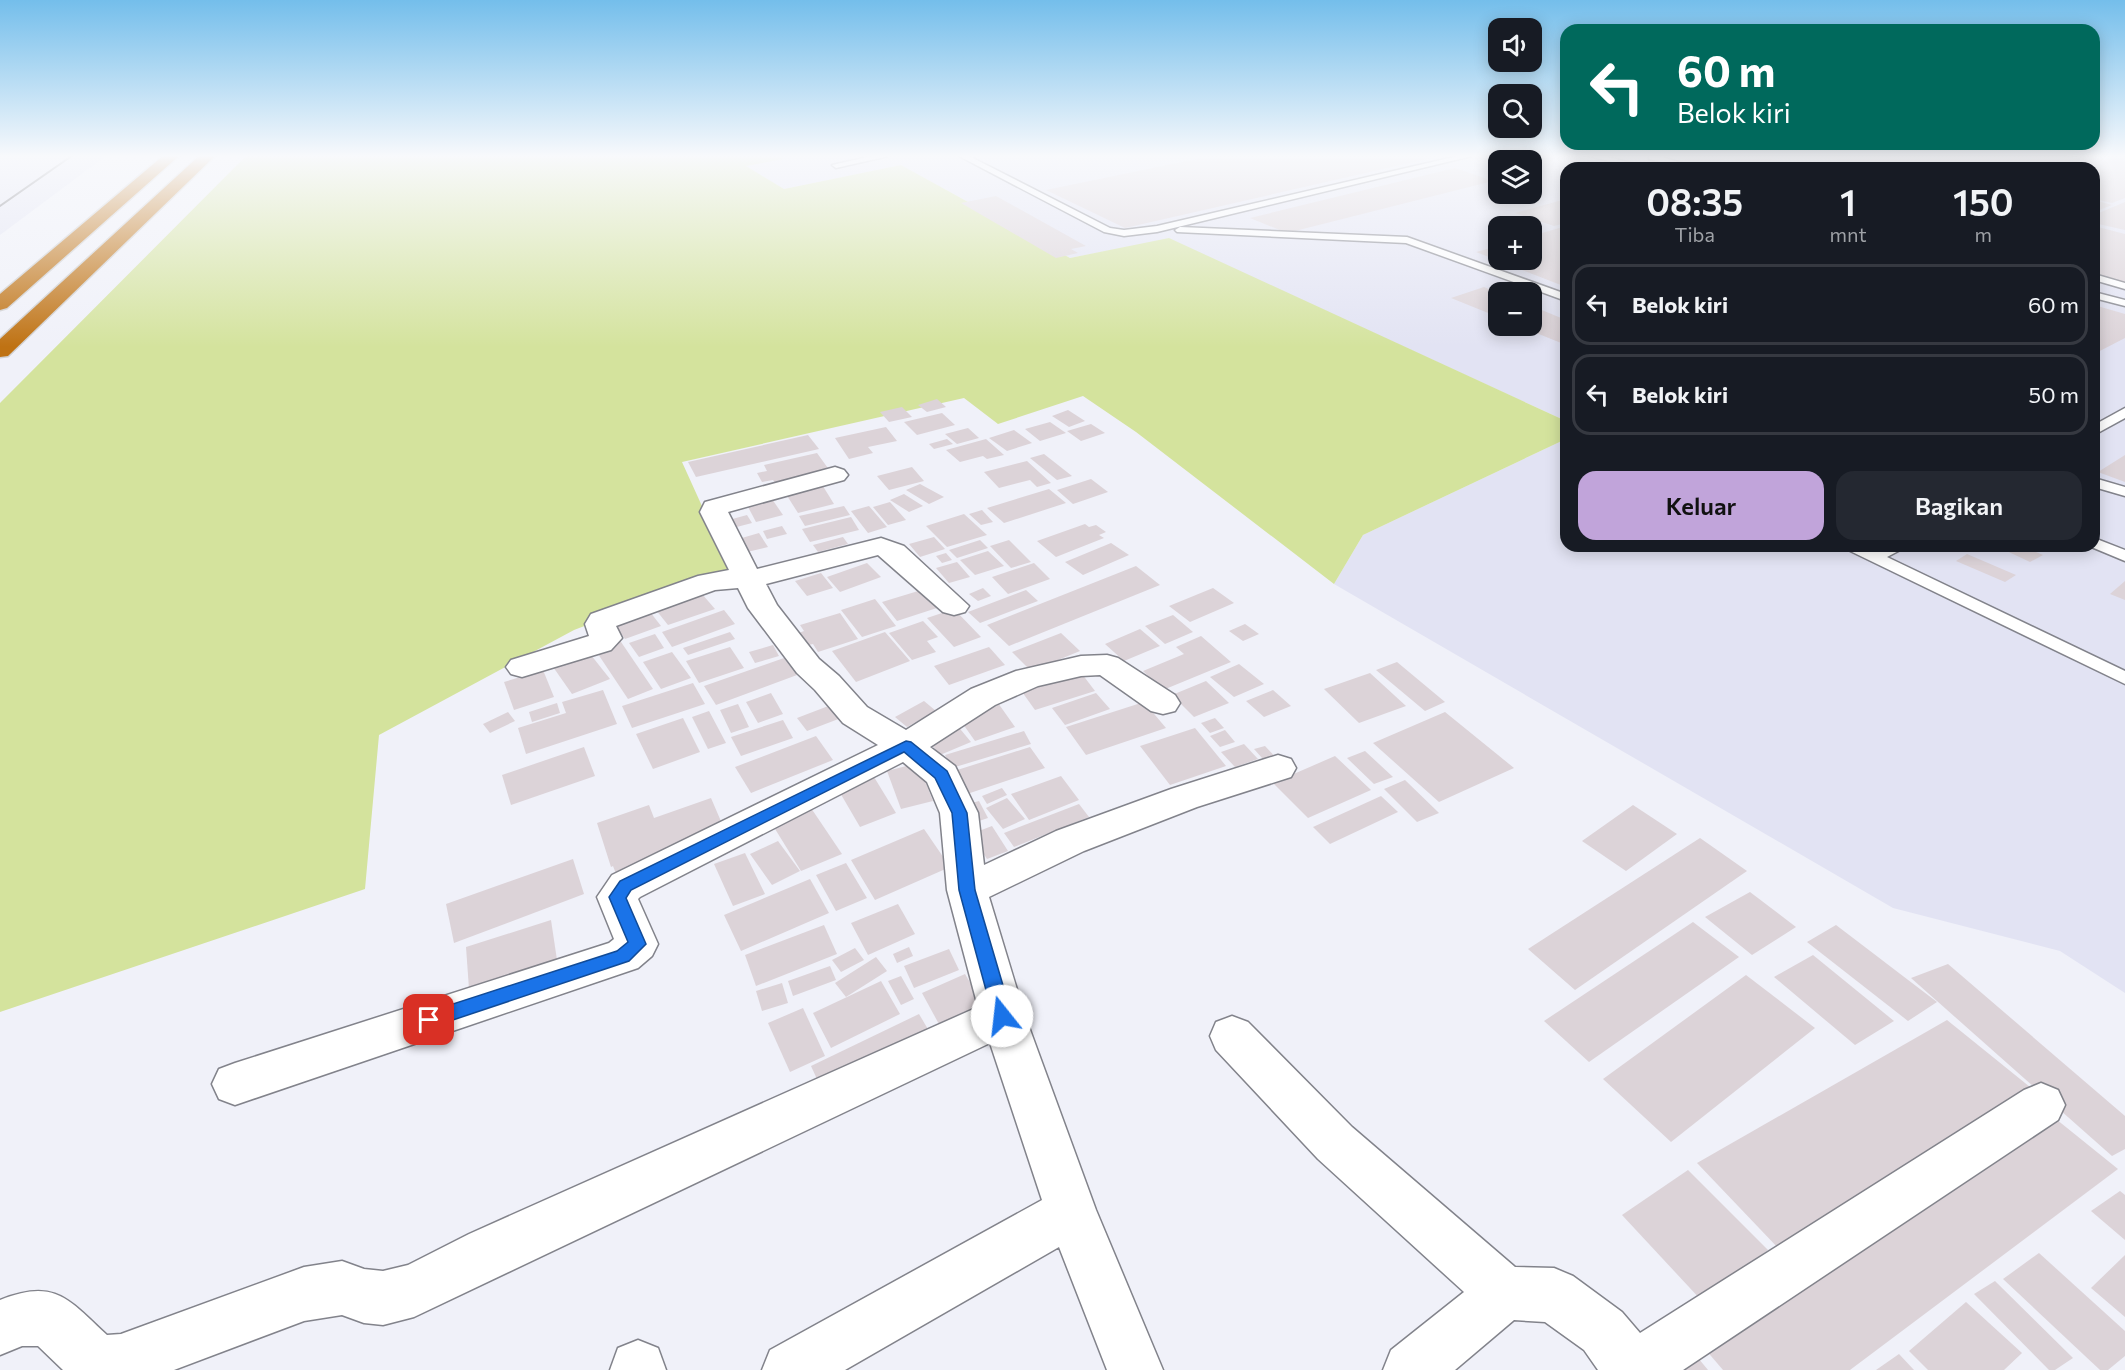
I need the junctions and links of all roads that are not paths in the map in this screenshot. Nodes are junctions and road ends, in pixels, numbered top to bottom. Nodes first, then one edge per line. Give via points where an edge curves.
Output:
1 (99, 219) edge
2 (116, 219) edge
3 (141, 219) edge
4 (1086, 219) edge
5 (1200, 219) edge
6 (1157, 229) junction
7 (2100, 279) edge
8 (2125, 286) edge
9 (1560, 296) edge
10 (2100, 297) edge
11 (2125, 303) edge
12 (0, 304) edge
13 (0, 323) edge
14 (0, 351) edge
15 (2125, 412) edge
16 (2100, 427) edge
17 (835, 475) dead end
18 (2100, 484) edge
19 (2125, 492) edge
20 (2100, 546) edge
21 (1864, 552) edge
22 (1886, 552) edge
23 (2125, 556) edge
24 (1875, 557) junction
25 (747, 579) junction
26 (954, 606) dead end
27 (522, 667) dead end
28 (2125, 678) edge
29 (1163, 703) dead end
30 (906, 746) junction
31 (1278, 768) dead end
32 (967, 890) junction
33 (1002, 1016) junction
34 (1232, 1036) dead end
35 (235, 1084) dead end
36 (2042, 1105) dead end
37 (1071, 1212) junction
38 (1505, 1293) junction
39 (0, 1328) edge
40 (790, 1370) edge
41 (1135, 1370) edge
42 (1411, 1370) edge
43 (1633, 1370) edge

1 - 12 highway
2 - 13 highway
3 - 14 highway
4 - 6 lane via 1107,230 1124,233
5 - 6 lane
6 - 9 lane via 1407,240
7 - 8 lane
10 - 11 lane
15 - 16 lane
17 - 25 street via 715,508
18 - 19 lane
20 - 23 lane
21 - 24 lane
22 - 24 lane
24 - 28 lane
25 - 26 street via 881,546 894,552
25 - 27 street via 708,582 607,619 600,624 606,638 600,643
25 - 30 street via 763,608 808,666 855,715
29 - 30 street via 1107,665 1080,666 1028,678 983,696
30 - 32 street via 942,775 959,813
30 - 35 street via 626,886 617,897 637,944 623,956
31 - 32 street via 1070,841
32 - 33 street
33 - 37 street
33 - 39 street via 414,1290 383,1298 342,1288 304,1294 121,1362 96,1363 49,1318 21,1319
34 - 38 street via 1335,1143
36 - 43 street
37 - 40 street
37 - 41 street
38 - 42 street
38 - 43 street via 1554,1295 1603,1331

